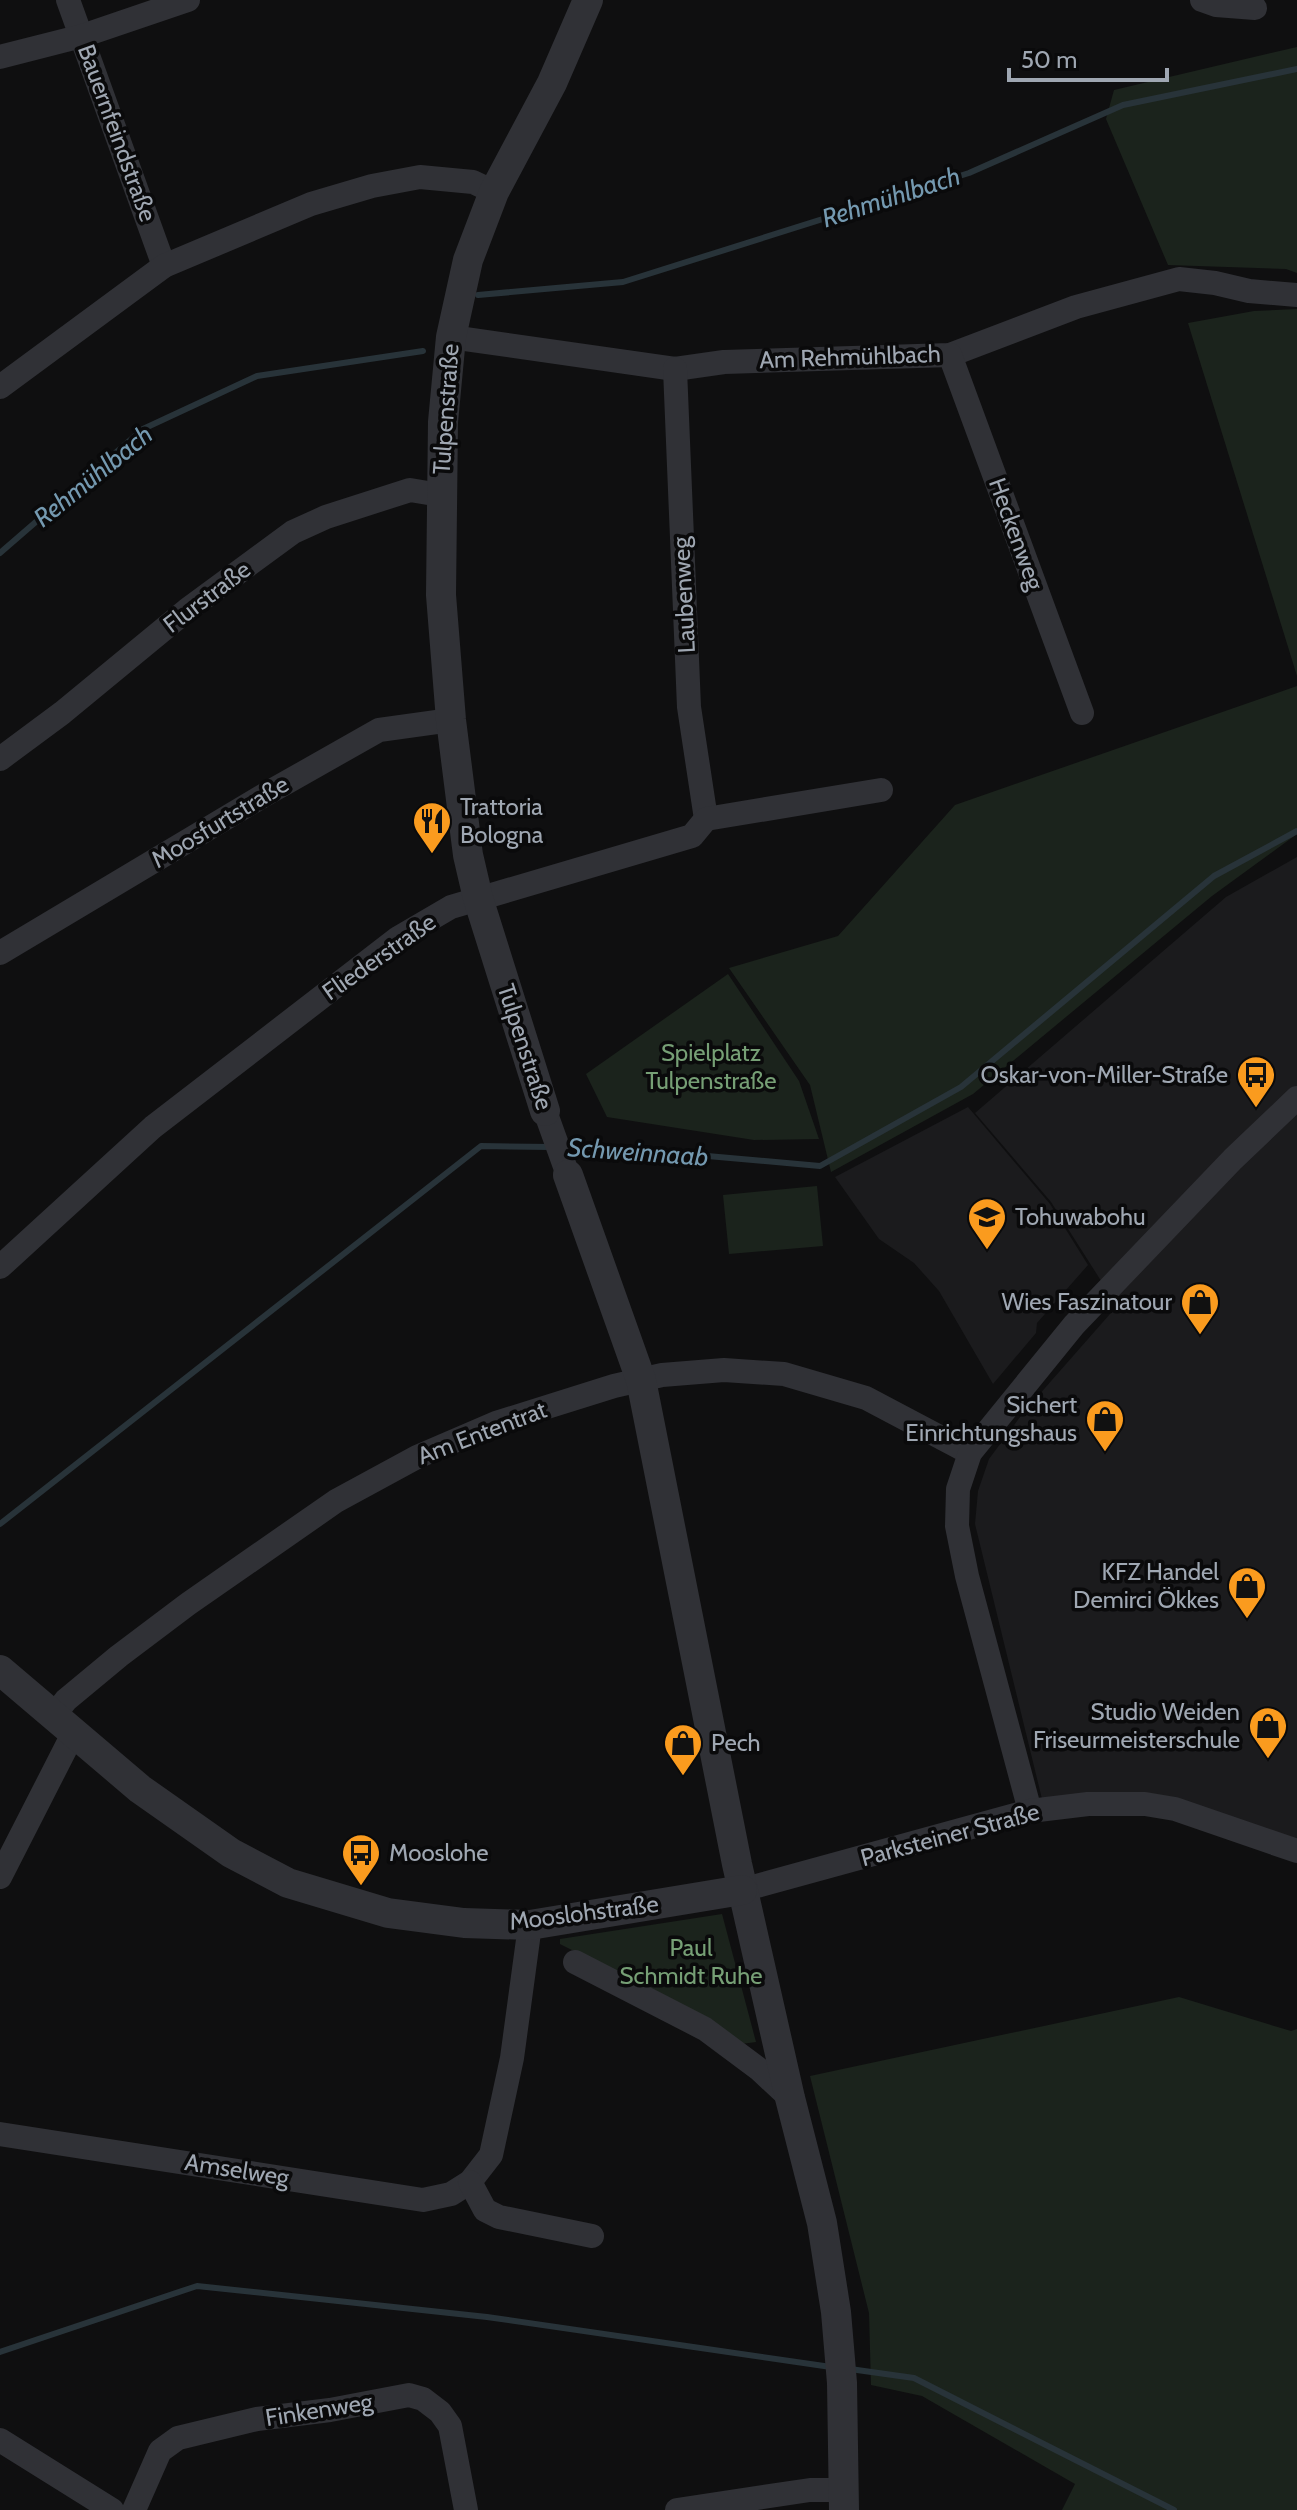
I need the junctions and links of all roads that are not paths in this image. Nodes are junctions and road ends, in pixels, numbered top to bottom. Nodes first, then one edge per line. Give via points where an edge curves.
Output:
1 (68, 0) edge
2 (188, 0) edge
3 (588, 0) edge
4 (1202, 0) edge
5 (1255, 8) dead end
6 (82, 36) junction
7 (0, 57) edge
8 (494, 192) junction
9 (164, 266) junction
10 (1293, 292) edge
11 (451, 337) junction
12 (950, 355) junction
13 (675, 369) junction
14 (0, 387) edge
15 (440, 495) junction
16 (1082, 713) dead end
17 (451, 720) junction
18 (0, 759) edge
19 (881, 790) dead end
20 (706, 819) junction
21 (478, 898) junction
22 (0, 953) edge
23 (1297, 1098) edge
24 (545, 1111) joint
25 (568, 1175) joint
26 (0, 1267) edge
27 (641, 1380) junction
28 (970, 1453) junction
29 (0, 1670) edge
30 (64, 1723) junction
31 (1030, 1811) junction
32 (1297, 1851) edge
33 (0, 1877) edge
34 (742, 1890) junction
35 (530, 1925) junction
36 (575, 1962) dead end
37 (790, 2098) junction
38 (0, 2134) edge
39 (470, 2182) junction
40 (592, 2236) dead end
41 (0, 2440) edge
42 (843, 2500) edge
43 (112, 2510) edge
44 (134, 2510) edge
45 (466, 2510) edge
46 (677, 2510) edge

1 - 6 street, Bauernfeindstraße
2 - 6 street
3 - 8 street, Tulpenstraße via 552,83
4 - 5 street
6 - 7 street
6 - 9 street, Bauernfeindstraße
8 - 9 street via 473,182 420,177 372,186 311,204
8 - 11 street, Tulpenstraße via 468,260
9 - 14 street
10 - 12 street, Am Rehmühlbach via 1179,279 1076,307
11 - 13 street, Am Rehmühlbach
11 - 15 street, Tulpenstraße
12 - 13 street, Am Rehmühlbach via 724,362
12 - 16 street, Heckenweg
13 - 20 street, Laubenweg via 689,707
15 - 17 street, Tulpenstraße
15 - 18 street, Flurstraße via 410,490 293,532
17 - 21 street, Tulpenstraße
17 - 22 street, Moosfurtstraße via 379,730
19 - 20 street, Fliederstraße
20 - 21 street, Fliederstraße via 692,836
21 - 24 street, Tulpenstraße
21 - 26 street, Fliederstraße via 451,907 398,938 352,973 153,1127
23 - 28 street via 1074,1325
24 - 25 street, Tulpenstraße
25 - 27 street, Tulpenstraße
27 - 28 street, Am Ententrat via 724,1370 784,1374 866,1398
27 - 30 street, Am Ententrat via 496,1423 417,1457 336,1501 131,1647 66,1700
27 - 34 street, Tulpenstraße
28 - 31 street via 958,1489 957,1526
29 - 30 street, Mooslohstraße
30 - 33 street, Am Ententrat
30 - 35 street, Mooslohstraße via 140,1789 231,1853 288,1883 388,1913
31 - 32 street, Parksteiner Straße via 1145,1804 1175,1809
31 - 34 street, Parksteiner Straße
34 - 35 street, Mooslohstraße
34 - 37 street
35 - 39 street via 512,2058 491,2155
36 - 37 street, Mooslohstraße via 705,2029
37 - 42 street via 822,2223 842,2383
38 - 39 street, Amselweg via 423,2200 451,2194
39 - 40 street via 485,2210 499,2217
41 - 43 street
42 - 46 street via 810,2490
44 - 45 street, Finkenweg via 160,2451 178,2438 257,2419 409,2395 423,2399 450,2426

